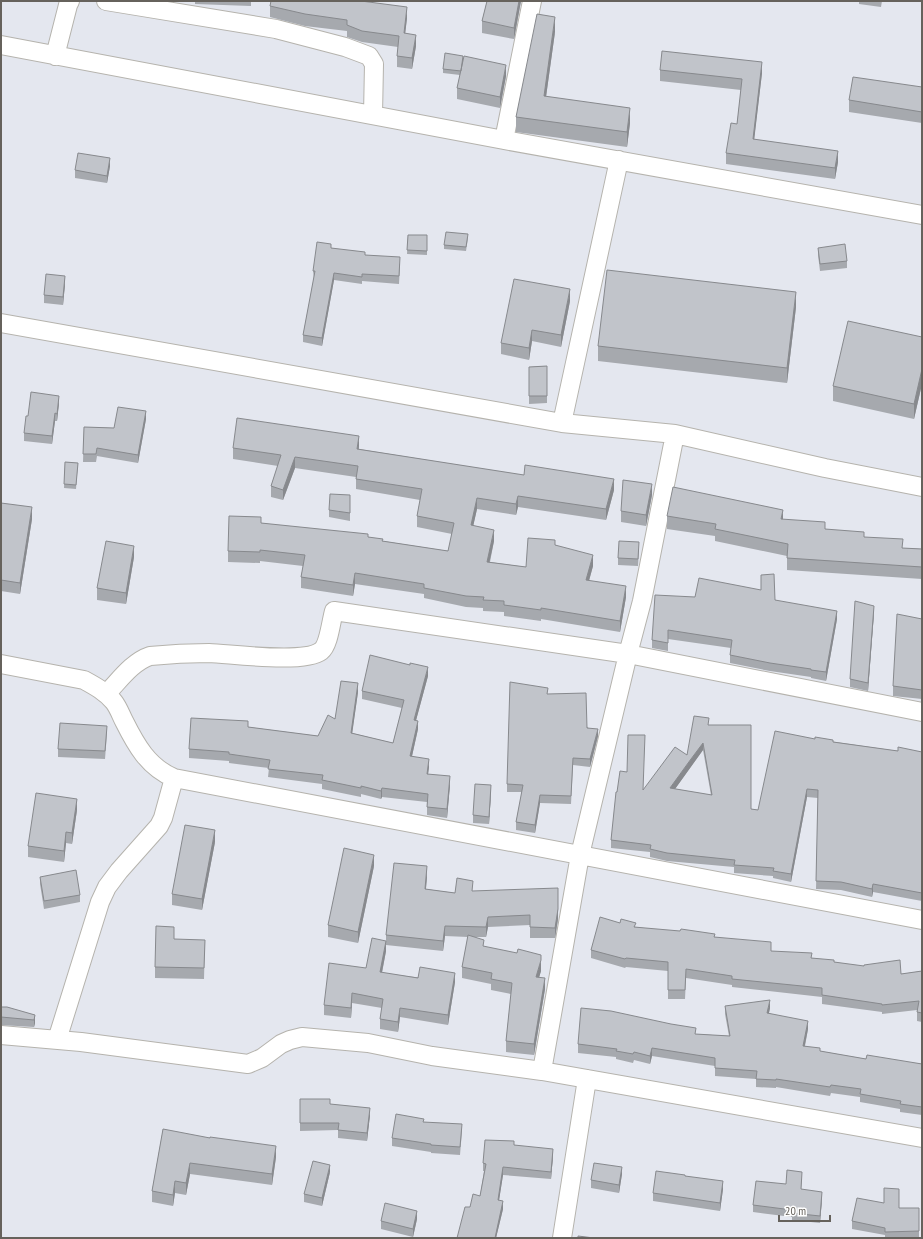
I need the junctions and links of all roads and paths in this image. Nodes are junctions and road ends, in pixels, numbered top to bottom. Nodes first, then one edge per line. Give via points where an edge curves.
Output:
1 (70, 1) edge
2 (106, 1) edge
3 (532, 1) edge
4 (1, 45) edge
5 (55, 56) junction
6 (373, 115) junction
7 (504, 140) junction
8 (619, 160) junction
9 (922, 215) edge
10 (1, 323) edge
11 (562, 423) junction
12 (675, 434) junction
13 (922, 487) edge
14 (628, 654) junction
15 (1, 664) edge
16 (106, 694) junction
17 (922, 712) edge
18 (174, 778) junction
19 (580, 855) junction
20 (922, 920) edge
21 (1, 1035) edge
22 (57, 1040) junction
23 (542, 1071) junction
24 (588, 1079) junction
25 (922, 1138) edge
26 (562, 1238) edge

1 - 5 street
2 - 6 street via 276,29 369,56 374,64
3 - 7 street
4 - 5 street
5 - 6 street
6 - 7 street
7 - 8 street
8 - 9 street
8 - 11 street
10 - 11 street
11 - 12 street
12 - 13 street
12 - 14 street via 642,601
14 - 16 street via 334,610 326,645 316,654 297,658 208,653 150,656 134,665
14 - 17 street
14 - 19 street
15 - 16 street via 84,680
16 - 18 street via 115,703 145,756 164,774
18 - 19 street
18 - 22 street via 159,826 119,871 100,902
19 - 20 street
19 - 23 street
21 - 22 street
22 - 23 street via 248,1064 256,1062 281,1044 302,1037 368,1042 432,1056
23 - 24 street
24 - 25 street
24 - 26 street

